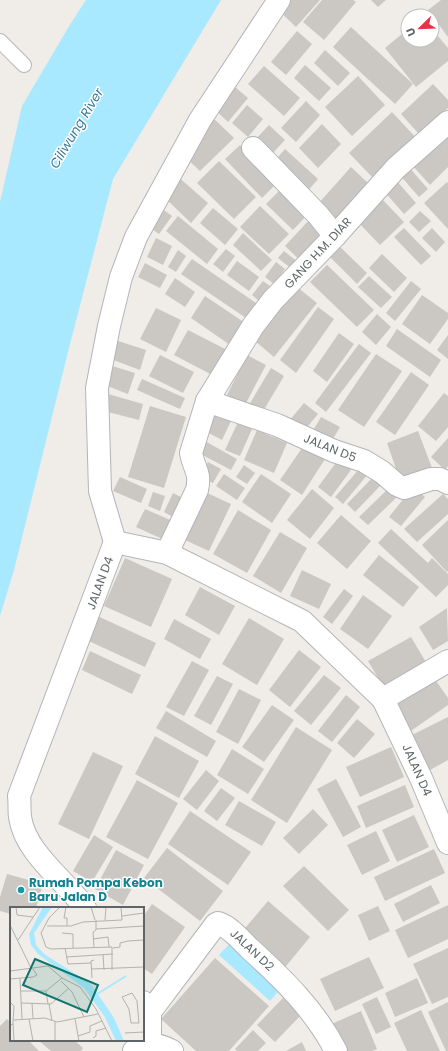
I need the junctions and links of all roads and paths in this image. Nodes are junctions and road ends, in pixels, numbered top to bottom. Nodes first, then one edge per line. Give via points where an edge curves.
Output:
1 (279, 0) edge
2 (0, 41) edge
3 (24, 66) dead end
4 (448, 122) edge
5 (253, 148) dead end
6 (335, 236) junction
7 (207, 400) junction
8 (448, 483) edge
9 (115, 542) junction
10 (167, 553) junction
11 (448, 662) edge
12 (383, 699) junction
13 (448, 843) edge
14 (84, 907) edge
15 (146, 1007) edge
16 (144, 1027) edge
17 (142, 1047) edge
18 (172, 1051) edge
19 (336, 1051) edge

1 - 9 street via 200,120 136,237 121,277 97,388 100,491
2 - 3 lane
4 - 6 street, GANG H.M. DIAR via 396,168
5 - 6 street via 318,214
6 - 7 street, GANG H.M. DIAR via 273,300 253,326
7 - 8 street, JALAN D5 via 277,425 364,461 404,488 431,479 440,479
7 - 10 street, GANG H.M. DIAR via 191,453 199,480 197,490
9 - 10 street, JALAN D4
9 - 14 street, JALAN D4 via 20,796 20,818 25,834 37,853
10 - 12 street, JALAN D4 via 302,621
11 - 12 street
12 - 13 street, JALAN D4 via 421,778
15 - 16 street
15 - 19 street, JALAN D2 via 218,923 228,928 309,1007
17 - 18 street via 163,1046

